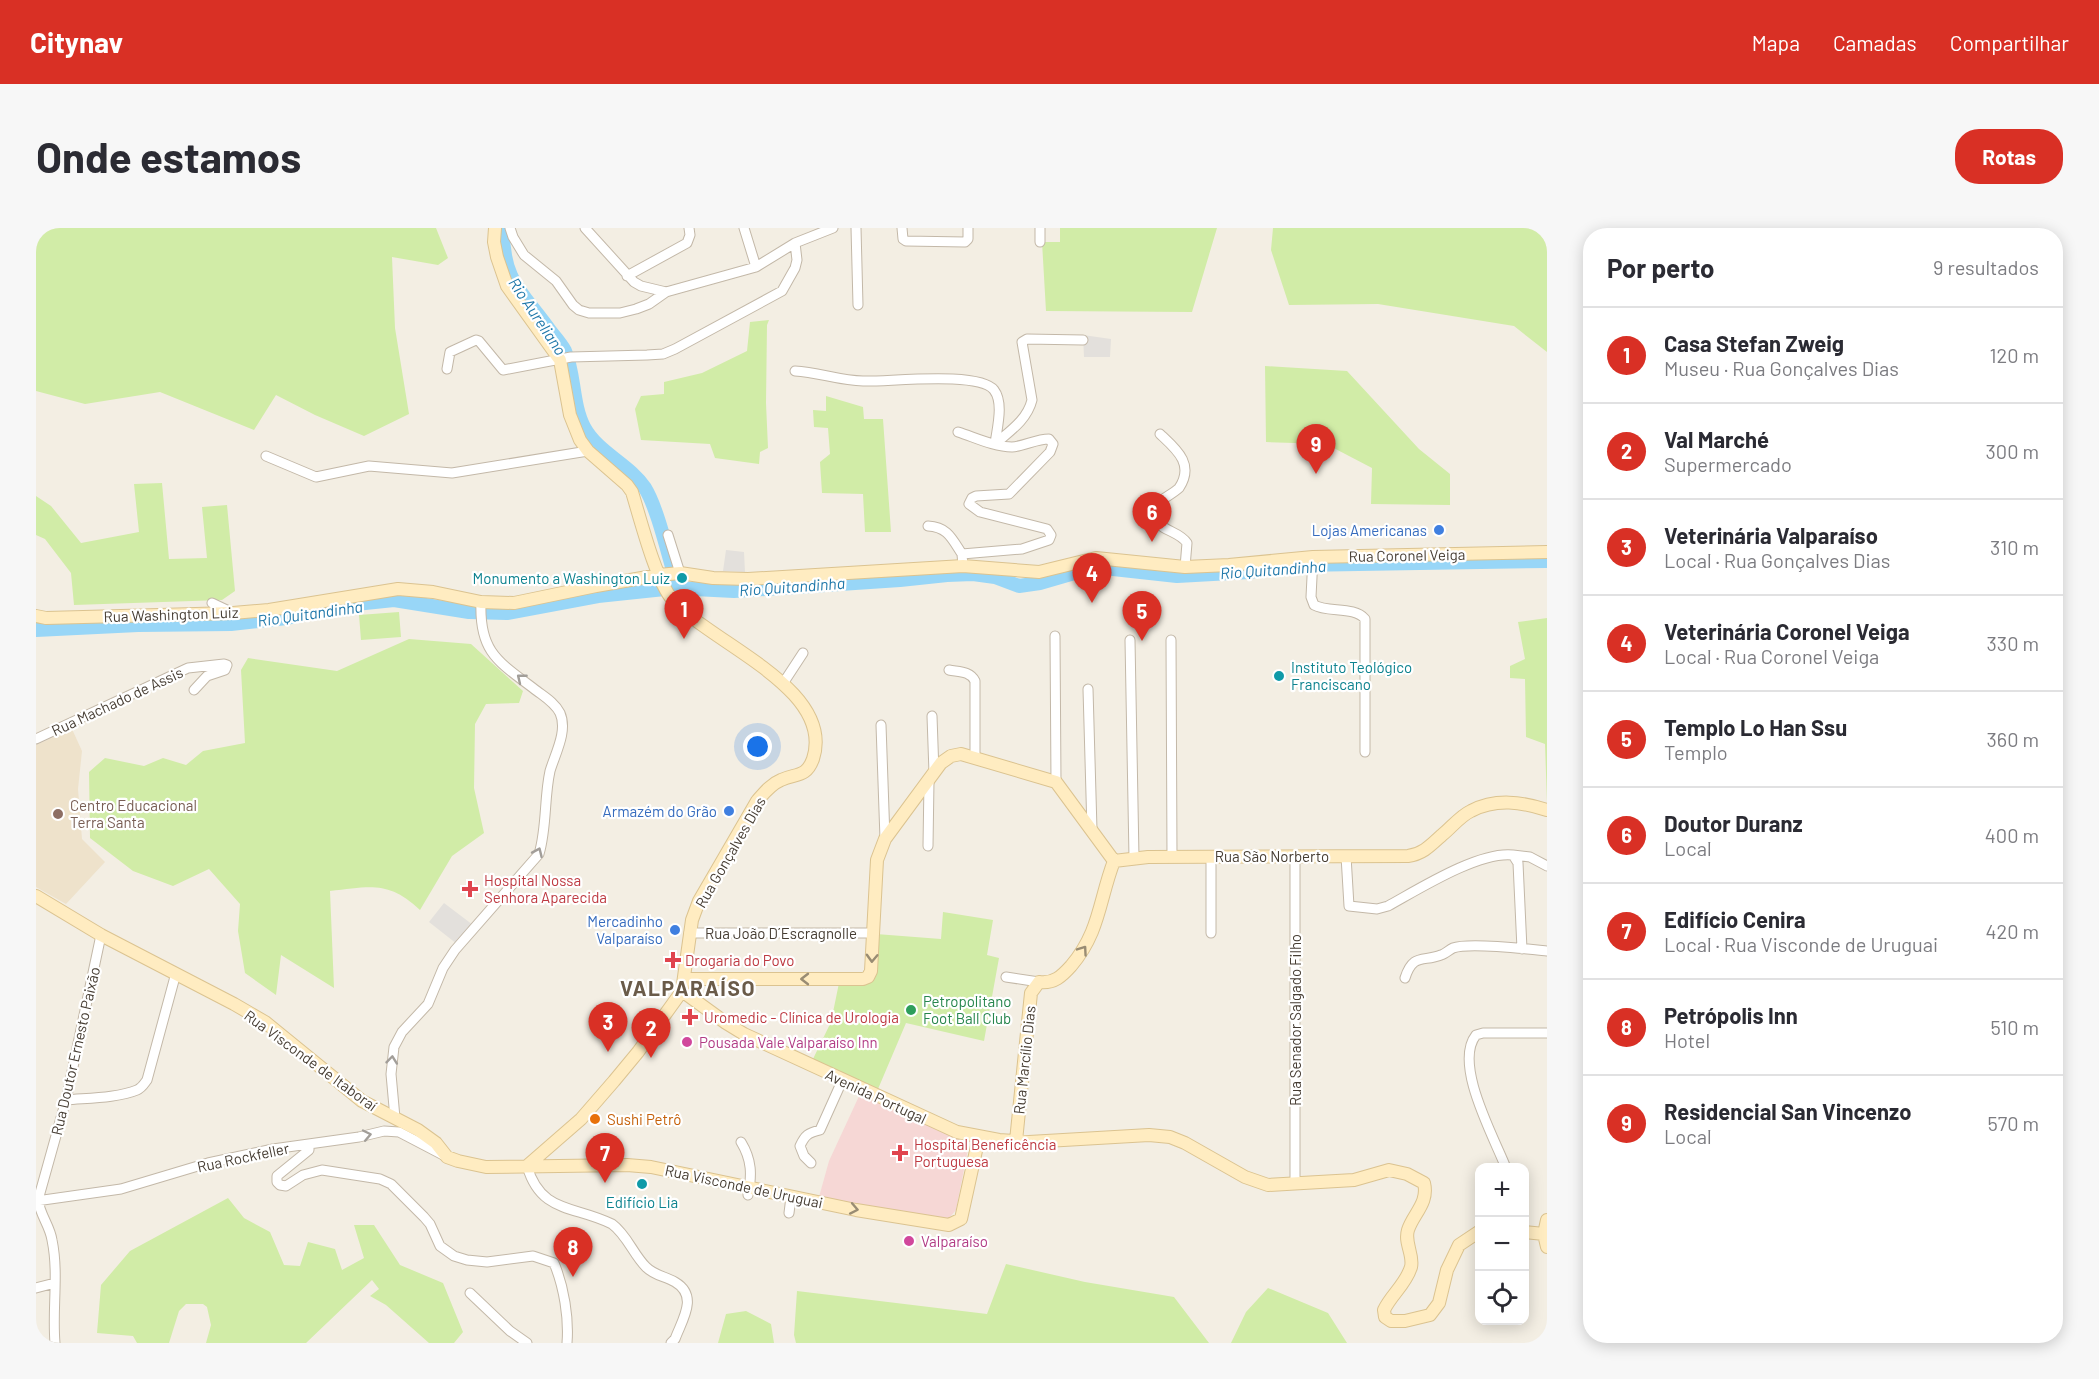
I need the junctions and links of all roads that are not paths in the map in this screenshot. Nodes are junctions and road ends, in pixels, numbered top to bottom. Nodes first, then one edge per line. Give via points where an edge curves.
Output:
1 (495, 228) edge
2 (510, 228) edge
3 (585, 228) edge
4 (689, 228) edge
5 (744, 228) edge
6 (833, 228) edge
7 (856, 228) edge
8 (902, 228) edge
9 (968, 228) edge
10 (1040, 228) edge
11 (1040, 242) dead end
12 (795, 243) junction
13 (756, 267) junction
14 (627, 276) junction
15 (666, 292) junction
16 (858, 305) dead end
17 (1083, 340) dead end
18 (565, 358) junction
19 (447, 369) dead end
20 (795, 371) dead end
21 (958, 432) dead end
22 (1160, 434) dead end
23 (995, 444) junction
24 (588, 451) junction
25 (266, 456) dead end
26 (928, 526) dead end
27 (668, 535) dead end
28 (1547, 552) edge
29 (1313, 556) junction
30 (962, 560) junction
31 (1185, 567) junction
32 (680, 573) junction
33 (660, 575) junction
34 (482, 602) junction
35 (212, 603) dead end
36 (233, 613) junction
37 (36, 616) edge
38 (1054, 636) dead end
39 (1130, 640) dead end
40 (1171, 640) dead end
41 (803, 653) dead end
42 (949, 670) dead end
43 (784, 682) junction
44 (1088, 689) dead end
45 (194, 690) dead end
46 (932, 716) dead end
47 (881, 725) dead end
48 (36, 739) edge
49 (1365, 752) dead end
50 (975, 757) junction
51 (932, 777) junction
52 (1056, 782) junction
53 (1547, 810) edge
54 (1092, 832) junction
55 (885, 839) junction
56 (928, 846) dead end
57 (1513, 855) junction
58 (1295, 856) junction
59 (1346, 856) junction
60 (1172, 857) junction
61 (1211, 857) junction
62 (1134, 858) junction
63 (1114, 861) junction
64 (1547, 866) edge
65 (36, 896) edge
66 (689, 933) junction
67 (873, 933) junction
68 (1211, 933) dead end
69 (101, 935) junction
70 (1522, 949) junction
71 (1547, 951) edge
72 (176, 973) junction
73 (1006, 977) dead end
74 (1405, 978) dead end
75 (1039, 982) junction
76 (683, 985) junction
77 (1547, 1033) edge
78 (842, 1081) junction
79 (66, 1100) junction
80 (395, 1118) junction
81 (978, 1137) junction
82 (1016, 1141) junction
83 (741, 1142) dead end
84 (309, 1144) junction
85 (447, 1157) junction
86 (811, 1163) dead end
87 (1504, 1163) edge
88 (527, 1166) junction
89 (1294, 1183) junction
90 (748, 1192) junction
91 (791, 1197) junction
92 (37, 1201) edge
93 (789, 1213) dead end
94 (1547, 1220) edge
95 (1475, 1234) edge
96 (1529, 1234) edge
97 (1545, 1240) edge
98 (55, 1283) junction
99 (36, 1288) edge
100 (470, 1293) dead end
101 (55, 1343) edge
102 (527, 1343) edge
103 (567, 1343) edge
104 (671, 1343) edge

1 - 18 street via 497,257 507,285
2 - 15 street via 518,247 556,281 579,310 628,311 649,304
3 - 14 street
4 - 14 street via 687,243
5 - 13 street
6 - 12 street
7 - 16 street
8 - 9 street via 904,240 943,242 967,241
10 - 11 street
12 - 13 street
12 - 18 street via 795,268 782,291 675,349 663,354
13 - 15 street
14 - 15 street via 641,286
17 - 23 street via 1022,342 1032,400 1030,409
18 - 19 street via 503,370 476,340 450,352
18 - 24 street via 570,415
20 - 23 street via 863,381 907,378 985,383 997,395 999,406
21 - 23 street
22 - 31 street via 1181,455 1185,470 1179,488 1158,501 1155,519 1186,543
23 - 30 street via 1009,447 1049,439 1053,444 1050,452 1009,494 976,496 969,504 980,512 1047,529 1051,535 1045,542 1022,549
24 - 25 street via 452,473 369,466 316,477
24 - 33 street, Rua Gonçalves Dias via 632,492
26 - 30 street via 945,530
27 - 32 street
28 - 29 street, Rua Coronel Veiga
29 - 31 street, Rua Coronel Veiga
29 - 49 street via 1314,605 1359,614 1365,619
30 - 31 street, Rua Coronel Veiga via 1039,572 1096,558
30 - 32 street, Rua Coronel Veiga via 748,579
32 - 33 street, Rua Coronel Veiga
33 - 34 street, Rua Washington Luiz via 514,603
33 - 43 street, Rua Gonçalves Dias via 669,595 700,625
34 - 36 street, Rua Washington Luiz via 398,589
80 -> 34 street via 391,1074 394,1047 402,1032 428,1004 455,950 538,854 546,794 561,736 560,714 552,702 513,672 484,640
35 - 36 street
36 - 37 street, Rua Washington Luiz
38 - 52 street
39 - 62 street
40 - 60 street
41 - 43 street
42 - 50 street via 968,673 975,681
43 - 66 street, Rua Gonçalves Dias via 809,716 815,735 813,759 800,776 781,780 758,801 699,901
44 - 54 street
45 - 48 street, Rua Machado de Assis via 207,676 225,670 227,665 188,668
46 - 51 street
47 - 55 street
50 - 51 street via 951,756
50 - 52 street
51 - 55 street
51 - 56 street
52 - 54 street
53 - 59 street, Rua São Norberto via 1506,802 1470,811 1415,855
54 - 63 street
55 - 67 street via 877,860
57 - 59 street via 1471,864 1377,909 1349,906
57 - 64 street via 1530,857
57 - 70 street via 1518,864
58 - 59 street, Rua São Norberto
58 - 61 street, Rua São Norberto
58 - 89 street, Rua Senador Salgado Filho
60 - 61 street, Rua São Norberto
60 - 62 street, Rua São Norberto
61 - 68 street
62 - 63 street, Rua São Norberto
75 -> 63 street via 1054,981 1088,944
65 - 69 street, Rua Visconde de Itaboraí
66 - 67 street, Rua João D´Escragnolle
66 - 76 street, Rua Gonçalves Dias
67 -> 76 street via 871,970 863,979
69 - 72 street, Rua Visconde de Itaboraí
69 - 79 street, Rua Doutor Ernesto Paixão
70 - 71 street
70 - 74 street via 1453,948 1442,955 1422,957 1411,965
72 - 79 street via 143,1085 127,1093
72 - 80 street, Rua Visconde de Itaboraí via 265,1022 362,1101
73 - 75 street
75 - 82 street, Rua Marcílio Dias via 1031,993
76 - 78 street, Avenida Portugal via 744,1034
76 - 88 street, Rua Gonçalves Dias via 638,1052 581,1119
77 - 87 street via 1483,1033 1476,1035 1470,1046 1471,1079
78 - 81 street, Avenida Portugal via 957,1132
78 - 86 street via 820,1130 810,1132 800,1146
79 - 92 street, Rua Doutor Ernesto Paixão
80 - 85 street, Rua Visconde de Itaboraí via 427,1137
81 - 82 street, Avenida Portugal
91 -> 81 street, Rua Visconde de Uruguai via 949,1225 961,1219
82 - 89 street, Avenida Portugal via 1170,1137 1260,1183
83 - 90 street via 750,1159
84 -> 85 street, Rua Rockfeller via 393,1131
84 - 92 street, Rua Rockfeller via 208,1163 121,1189
84 - 103 street via 309,1150 277,1176 280,1185 322,1170 380,1179 391,1184 424,1217 440,1246 454,1257 487,1262 533,1256 554,1263 561,1285
85 - 88 street, Rua Visconde de Itaboraí via 486,1167
88 - 90 street, Rua Visconde de Uruguai via 638,1166 669,1170
88 - 104 street via 533,1183 545,1198 612,1224 652,1273 684,1289 688,1307
89 - 95 street, Avenida Portugal via 1354,1180 1389,1170 1424,1183 1425,1195 1407,1234 1412,1264 1384,1310 1391,1321 1430,1315 1439,1303 1447,1270 1459,1245
90 - 91 street, Rua Visconde de Uruguai
91 - 93 street
92 - 98 street via 52,1237
94 - 97 street
96 - 97 street
98 - 99 street
98 - 101 street
100 - 102 street

